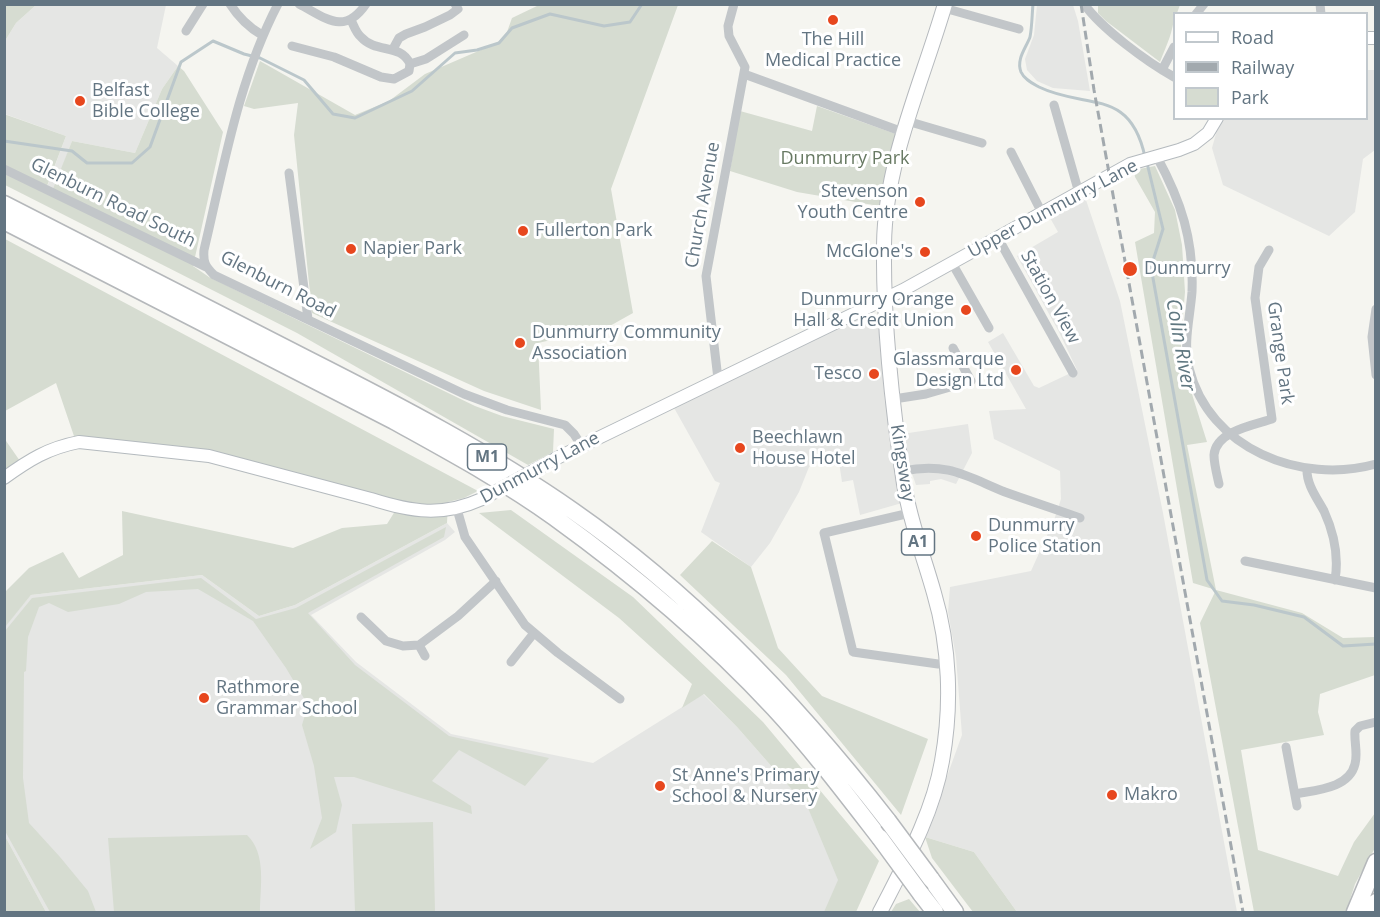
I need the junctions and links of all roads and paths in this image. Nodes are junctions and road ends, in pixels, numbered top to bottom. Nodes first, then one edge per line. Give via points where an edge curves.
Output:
1 (203, 4) edge
2 (230, 4) edge
3 (278, 4) edge
4 (299, 4) edge
5 (366, 4) edge
6 (455, 4) edge
7 (734, 4) edge
8 (1084, 4) edge
9 (945, 6) edge
10 (351, 20) junction
11 (1019, 29) dead end
12 (186, 31) dead end
13 (262, 35) junction
14 (464, 35) dead end
15 (292, 46) dead end
16 (393, 49) junction
17 (1173, 49) edge
18 (410, 64) junction
19 (1162, 70) junction
20 (744, 74) junction
21 (1173, 76) edge
22 (1054, 105) dead end
23 (1215, 120) edge
24 (905, 126) junction
25 (982, 143) dead end
26 (1011, 152) dead end
27 (1155, 157) junction
28 (4, 169) edge
29 (289, 173) dead end
30 (1079, 193) junction
31 (4, 204) edge
32 (1042, 213) junction
33 (4, 221) edge
34 (998, 238) junction
35 (1269, 250) dead end
36 (952, 263) junction
37 (206, 267) junction
38 (885, 299) junction
39 (1376, 309) edge
40 (308, 319) junction
41 (989, 328) dead end
42 (953, 348) dead end
43 (1073, 373) dead end
44 (1376, 375) edge
45 (718, 379) junction
46 (894, 399) junction
47 (1230, 434) junction
48 (581, 445) junction
49 (1376, 464) edge
50 (1307, 468) junction
51 (903, 471) junction
52 (4, 478) edge
53 (1219, 483) dead end
54 (458, 509) junction
55 (910, 513) junction
56 (1080, 518) dead end
57 (1245, 561) dead end
58 (1335, 580) junction
59 (496, 581) junction
60 (1376, 588) edge
61 (361, 617) dead end
62 (534, 633) junction
63 (419, 645) junction
64 (425, 656) dead end
65 (511, 662) dead end
66 (947, 664) junction
67 (620, 699) dead end
68 (1376, 722) edge
69 (1286, 747) dead end
70 (1295, 794) junction
71 (1297, 806) dead end
72 (1376, 862) edge
73 (1376, 902) edge
74 (880, 912) edge
75 (935, 912) edge
76 (955, 912) edge
77 (1355, 912) edge
78 (1372, 912) edge

1 - 12 street
2 - 13 street via 239,18
3 - 13 street, Glenburn Road
4 - 10 street via 331,20
5 - 10 street
6 - 16 street via 458,9 450,15 399,38
7 - 20 street via 728,26 734,49 745,67
8 - 19 street via 1101,23
9 - 11 street
9 - 24 main road, Kingsway / A1
10 - 16 street via 371,45
13 - 37 street, Glenburn Road via 239,102 204,250
14 - 18 street via 426,59
15 - 18 street via 394,79 409,71
16 - 18 street via 408,58
17 - 19 street
19 - 21 street
20 - 24 street
20 - 45 street, Church Avenue via 706,276
22 - 30 street
23 - 27 street, Upper Dunmurry Lane via 1200,140
24 - 25 street
24 - 38 main road, Kingsway / A1 via 886,218
26 - 32 street
27 - 30 street, Upper Dunmurry Lane via 1136,162
27 - 47 street via 1179,203 1188,236 1191,293 1186,340 1190,370 1203,399
28 - 37 street, Glenburn Road South
29 - 40 street
30 - 32 street, Upper Dunmurry Lane
31 - 76 highway, M1, bridge via 431,424 534,485 617,543 761,672 831,749
32 - 34 street, Upper Dunmurry Lane
33 - 75 highway, M1, bridge via 404,427 553,516 660,599 772,707 813,752
34 - 36 street, Upper Dunmurry Lane
34 - 43 street, Station View
35 - 47 street, Grange Park via 1259,267 1255,298 1272,419
36 - 38 street, Upper Dunmurry Lane
36 - 41 street
37 - 40 street, Glenburn Road via 214,275
38 - 45 street, Dunmurry Lane
38 - 46 main road, Kingsway / A1
39 - 44 street via 1372,345
40 - 48 street, Glenburn Road via 480,400 565,426
42 - 46 street via 971,381
45 - 48 street, Dunmurry Lane
46 - 51 main road, Kingsway / A1
47 - 50 street via 1271,460
47 - 53 street via 1220,441 1214,453
48 - 54 street, Dunmurry Lane, bridge
49 - 50 street via 1332,470
50 - 58 street via 1309,484 1335,544
51 - 55 main road, Kingsway / A1
51 - 56 street via 952,470
52 - 54 street, Dunmurry Lane via 45,451 79,441 209,456 397,508 434,512
54 - 59 street via 465,537
55 - 66 main road, Kingsway / A1 via 936,601
55 - 66 street via 824,533 850,641 853,652
57 - 58 street
58 - 60 street
59 - 62 street
59 - 63 street
61 - 63 street via 386,641
62 - 65 street
62 - 67 street
63 - 64 street
66 - 74 main road, Kingsway / A1 via 947,720 938,782 920,831
68 - 70 street via 1355,731 1355,766 1348,777 1329,787
69 - 70 street
70 - 71 street
72 - 77 highway
73 - 78 highway

